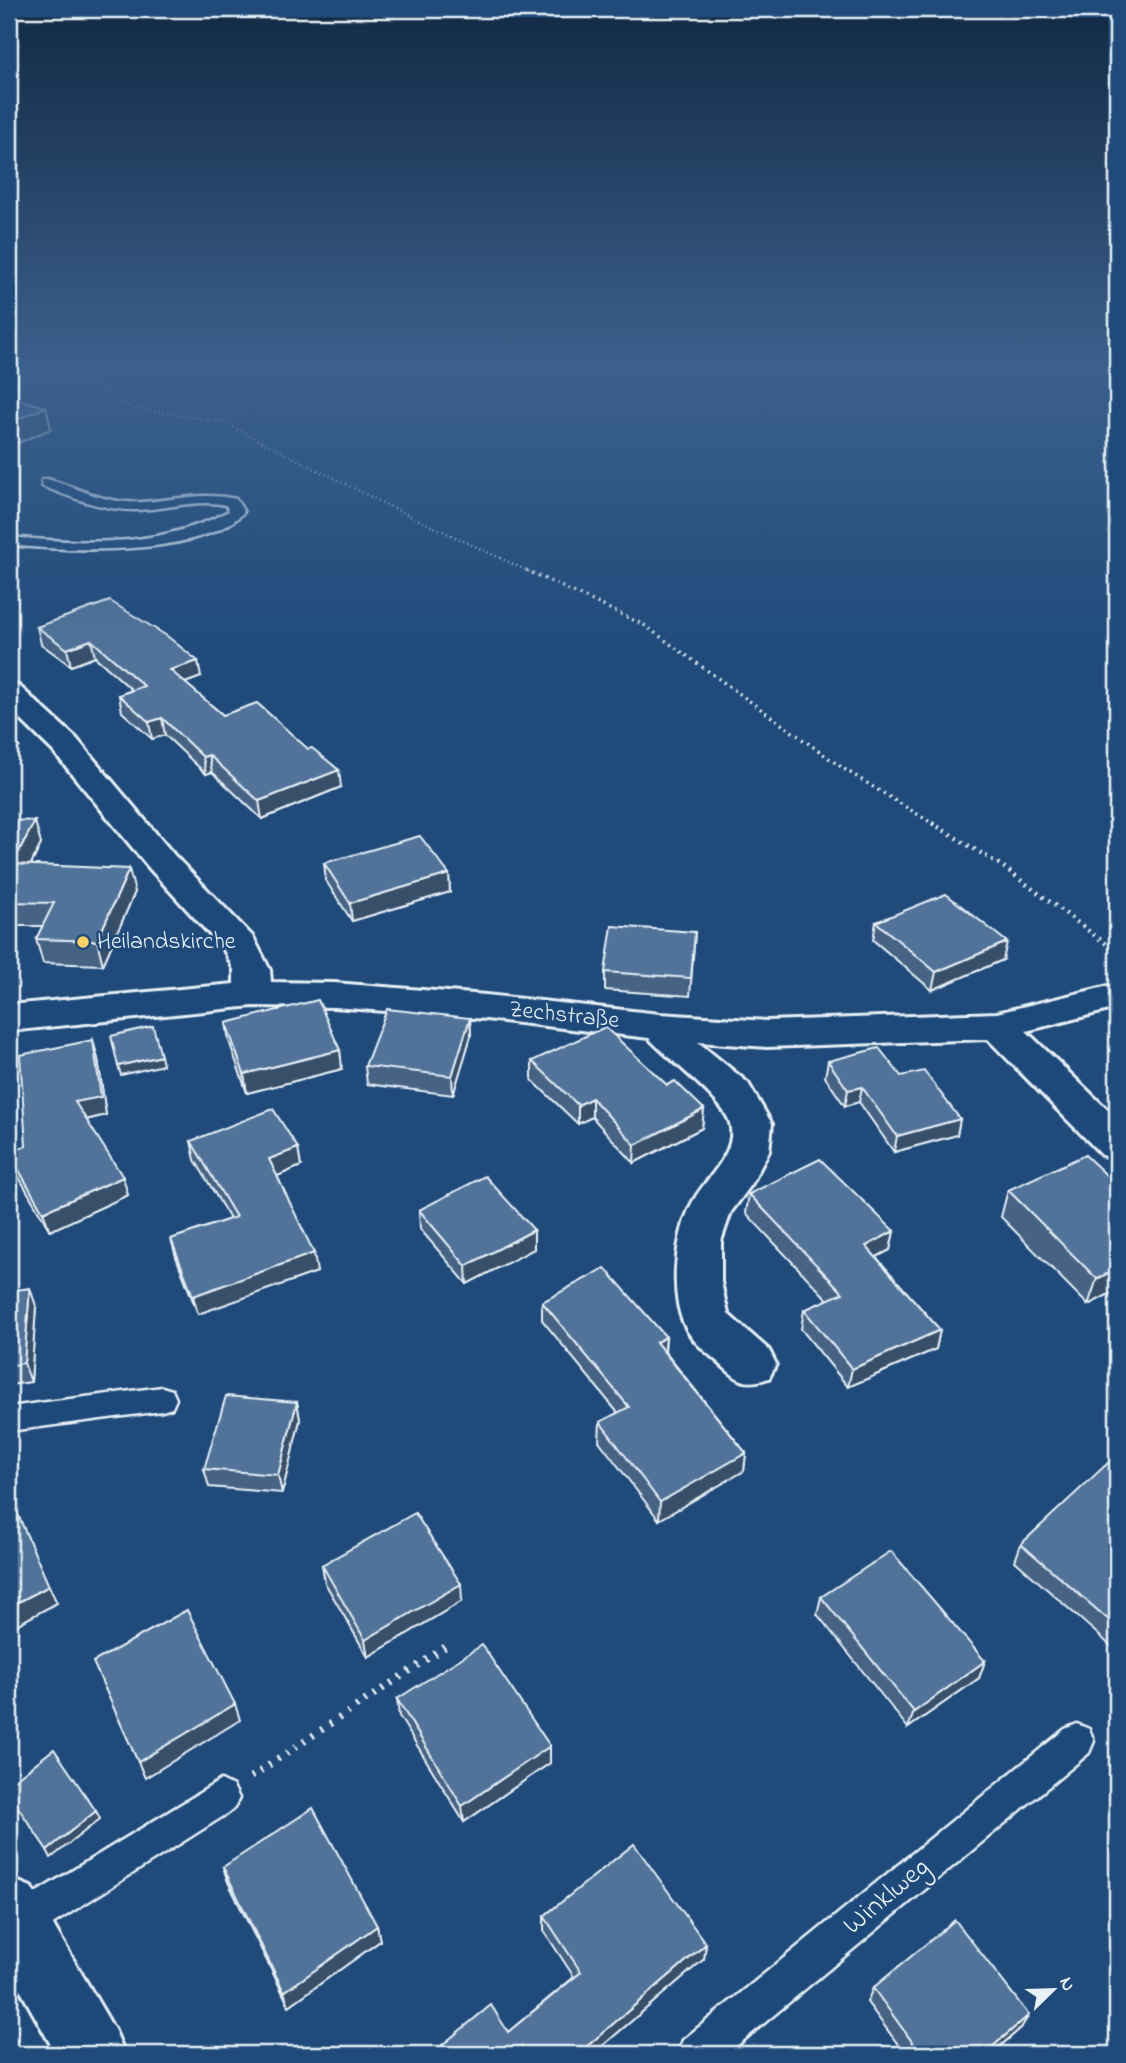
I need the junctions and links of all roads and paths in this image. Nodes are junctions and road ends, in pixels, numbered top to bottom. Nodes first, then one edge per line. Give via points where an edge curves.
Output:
1 (314, 467) edge
2 (47, 483) dead end
3 (9, 541) edge
4 (9, 692) edge
5 (1117, 952) edge
6 (253, 994) junction
7 (1117, 996) edge
8 (9, 1017) edge
9 (997, 1026) junction
10 (660, 1027) junction
11 (1117, 1144) edge
12 (752, 1364) dead end
13 (162, 1399) dead end
14 (9, 1419) edge
15 (448, 1645) dead end
16 (1077, 1741) dead end
17 (221, 1798) joint
18 (14, 1917) edge
19 (92, 2054) edge
20 (697, 2054) edge

1 - 5 path via 644,625 844,769 1002,866
2 - 3 lane via 89,500 129,506 215,498 231,502 237,512 205,530 164,541 73,547
4 - 6 street via 65,745 162,862 240,945 252,971
6 - 8 street, Zechstraße
6 - 10 street, Zechstraße via 486,1007
7 - 9 street, Zechstraße
9 - 10 street, Zechstraße via 767,1034
9 - 11 street
10 - 12 street via 734,1093 751,1124 748,1151 711,1207 699,1241 698,1282 707,1323
13 - 14 lane
15 - 17 path
16 - 20 lane, Winklweg
17 - 18 lane
18 - 19 street

